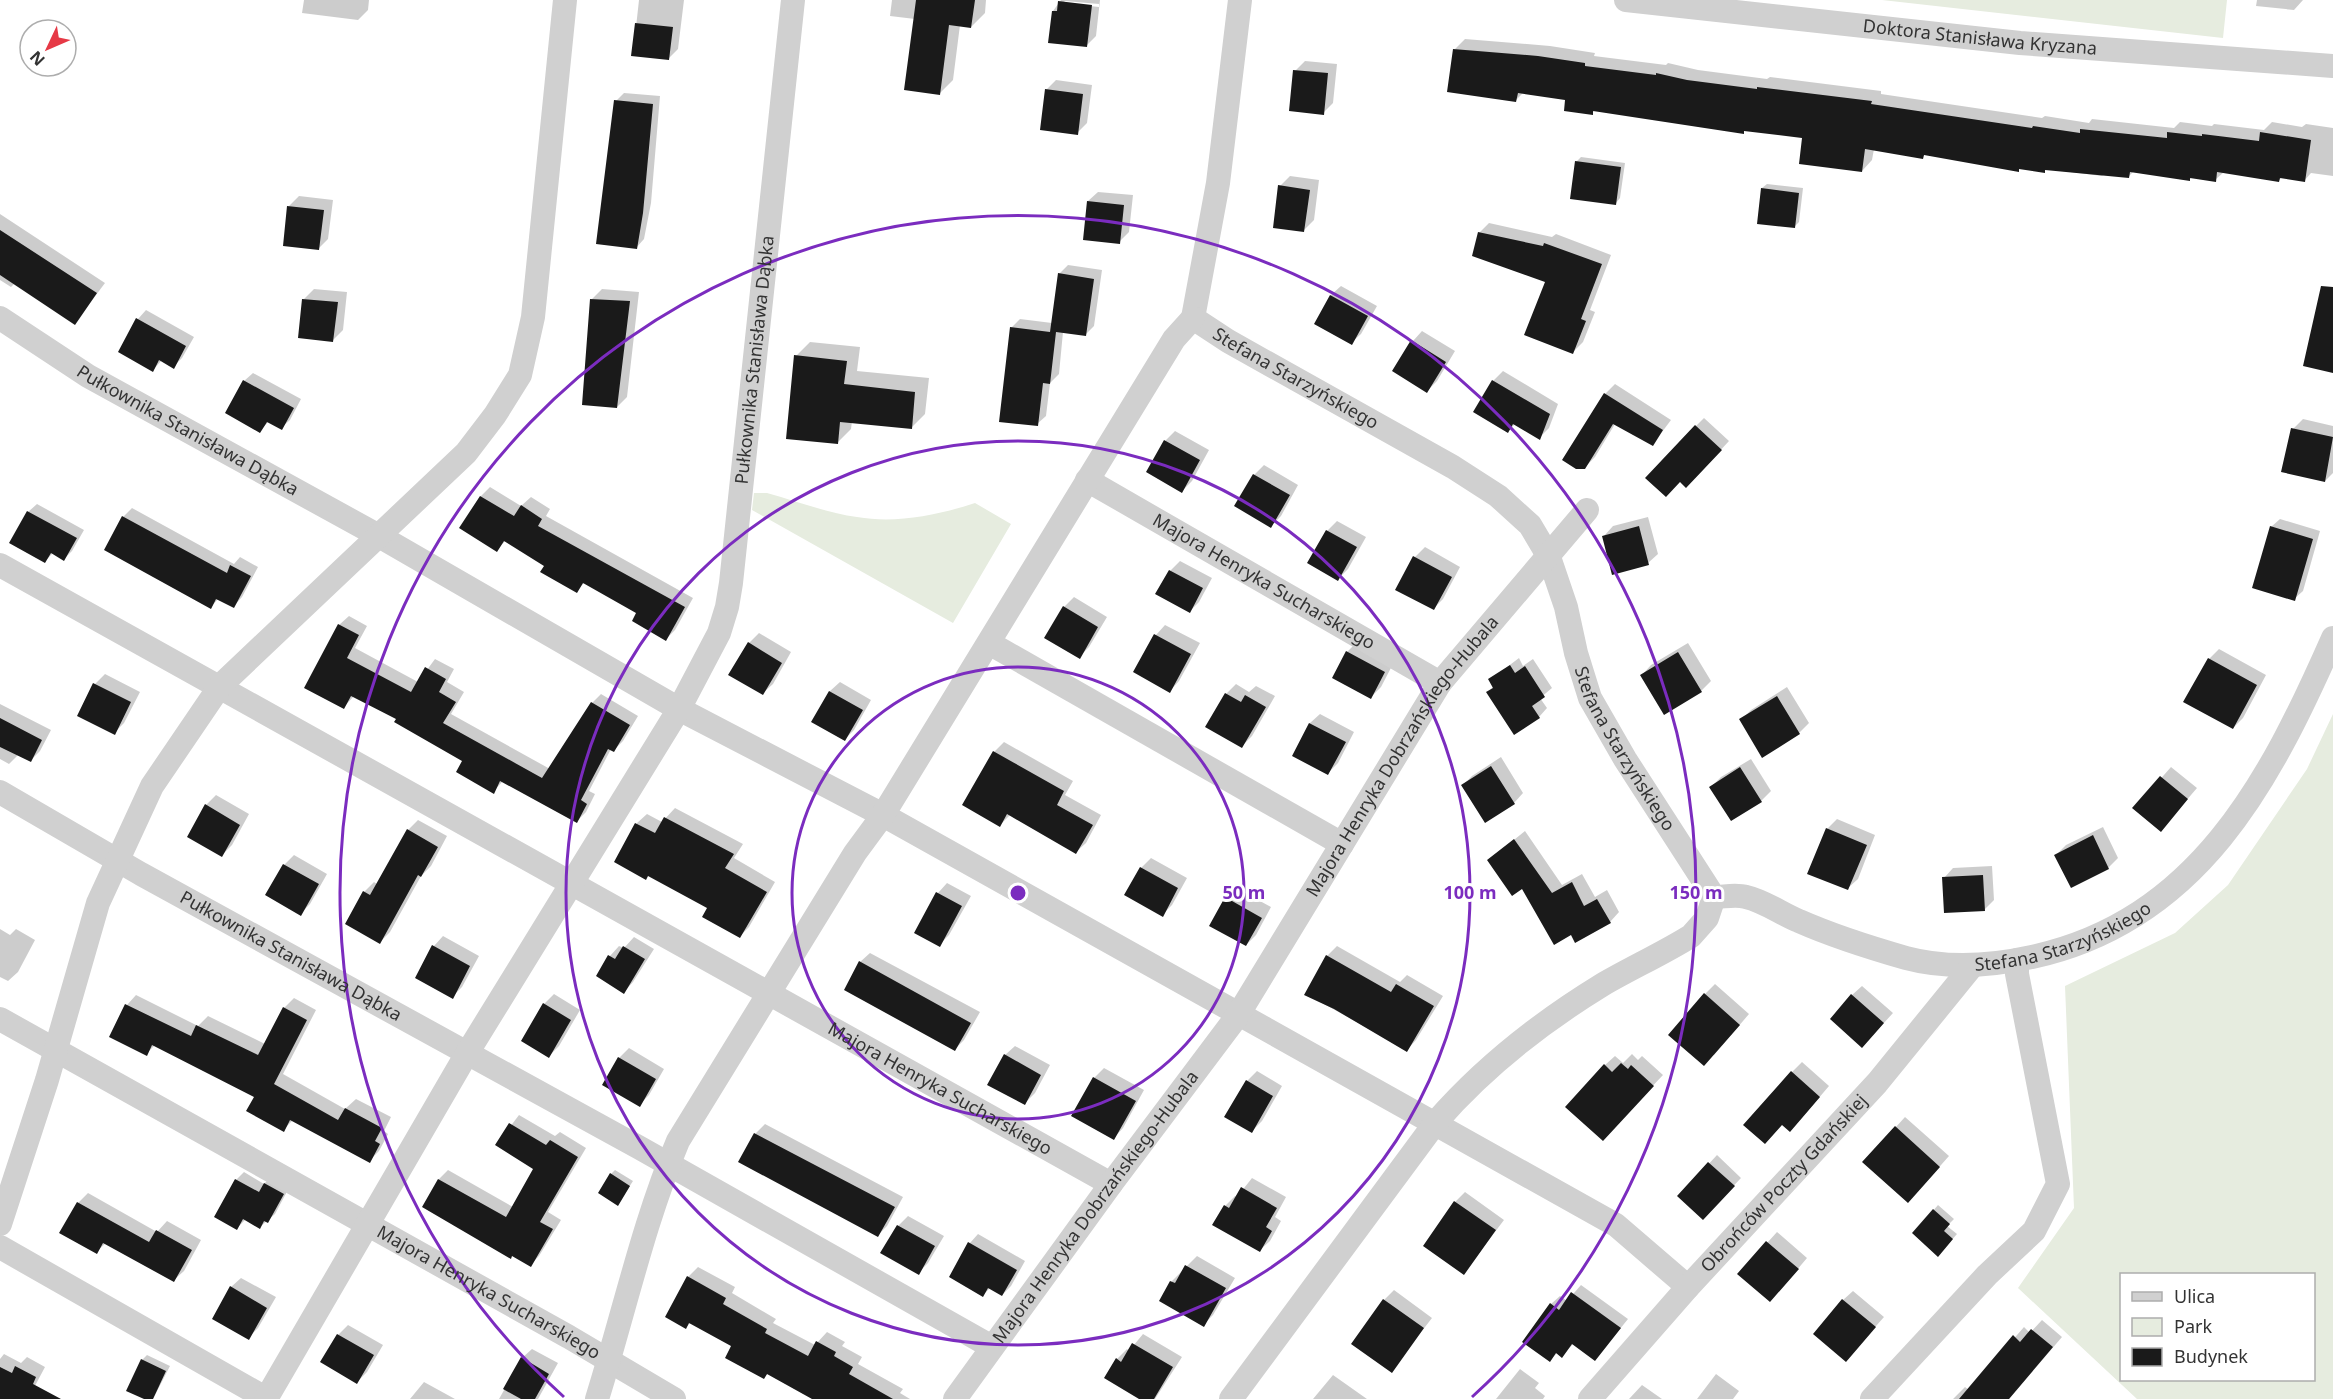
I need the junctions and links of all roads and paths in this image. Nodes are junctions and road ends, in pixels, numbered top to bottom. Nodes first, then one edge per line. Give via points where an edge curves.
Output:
1 (565, 0) edge
2 (793, 0) edge
3 (1240, 0) edge
4 (1626, 0) edge
5 (2333, 66) edge
6 (0, 318) edge
7 (1193, 318) junction
8 (1087, 480) junction
9 (1587, 510) dead end
10 (379, 536) junction
11 (1549, 556) junction
12 (0, 565) edge
13 (2333, 638) edge
14 (988, 643) junction
15 (1440, 683) junction
16 (220, 686) junction
17 (679, 709) junction
18 (0, 792) edge
19 (883, 815) junction
20 (1342, 844) junction
21 (117, 859) junction
22 (573, 883) junction
23 (1714, 897) junction
24 (2017, 960) junction
25 (1973, 965) junction
26 (769, 993) junction
27 (1238, 1015) junction
28 (0, 1019) edge
29 (55, 1051) junction
30 (466, 1055) junction
31 (1436, 1122) junction
32 (668, 1165) junction
33 (1110, 1184) junction
34 (0, 1224) edge
35 (368, 1224) junction
36 (0, 1247) edge
37 (1688, 1287) junction
38 (992, 1347) junction
39 (609, 1361) junction
40 (267, 1399) edge
41 (597, 1399) edge
42 (674, 1399) edge
43 (955, 1399) edge
44 (1231, 1399) edge
45 (1590, 1399) edge
46 (1872, 1399) edge

1 - 10 street via 533,317 520,375 466,453
2 - 17 street, Pułkownika Stanisława Dąbka via 727,607 719,633
3 - 7 street, Stefana Starzyńskiego via 1218,183
4 - 5 street, Doktora Stanisława Kryzana via 2020,43
6 - 10 street, Pułkownika Stanisława Dąbka via 88,376
7 - 8 street, Majora Henryka Sucharskiego via 1174,339
7 - 11 street, Stefana Starzyńskiego via 1498,496 1530,525
8 - 14 street, Majora Henryka Sucharskiego
8 - 15 street, Majora Henryka Sucharskiego
9 - 11 street, Majora Henryka Dobrzańskiego-Hubala
10 - 16 street
10 - 17 street, Pułkownika Stanisława Dąbka
11 - 15 street, Majora Henryka Dobrzańskiego-Hubala
11 - 23 street, Stefana Starzyńskiego via 1590,698 1624,759
12 - 16 street
13 - 24 street, Stefana Starzyńskiego via 2290,730 2246,807 2190,874 2167,895 2104,934
14 - 19 street, Majora Henryka Sucharskiego
14 - 20 street
15 - 20 street, Majora Henryka Dobrzańskiego-Hubala
16 - 21 street via 152,786
16 - 22 street
17 - 19 street
17 - 22 street, Pułkownika Stanisława Dąbka
18 - 21 street, Pułkownika Stanisława Dąbka
19 - 26 street, Majora Henryka Sucharskiego via 855,853
19 - 27 street
20 - 27 street, Majora Henryka Dobrzańskiego-Hubala
21 - 29 street via 98,903
21 - 30 street, Pułkownika Stanisława Dąbka
22 - 26 street, Majora Henryka Sucharskiego
22 - 30 street, Pułkownika Stanisława Dąbka
23 - 25 street, Stefana Starzyńskiego via 1745,896 1802,923 1908,958
23 - 31 street via 1707,918 1690,936 1603,985 1534,1031 1462,1092
24 - 25 street, Stefana Starzyńskiego
24 - 46 street via 2058,1184 2034,1231 1987,1275
25 - 37 street, Obrońców Poczty Gdańskiej via 1877,1083
26 - 32 street, Majora Henryka Sucharskiego via 678,1141
26 - 33 street, Majora Henryka Sucharskiego
27 - 31 street
27 - 33 street, Majora Henryka Dobrzańskiego-Hubala
28 - 29 street
29 - 34 street
29 - 35 street
30 - 32 street
30 - 35 street, Pułkownika Stanisława Dąbka
31 - 37 street via 1616,1225
31 - 44 street
32 - 38 street
32 - 39 street, Majora Henryka Sucharskiego
33 - 38 street, Majora Henryka Dobrzańskiego-Hubala
35 - 39 street, Majora Henryka Sucharskiego
35 - 40 street, Pułkownika Stanisława Dąbka
36 - 40 street, Pułkownika Stanisława Dąbka
37 - 45 street, Obrońców Poczty Gdańskiej
38 - 43 street, Majora Henryka Dobrzańskiego-Hubala
39 - 41 street, Majora Henryka Sucharskiego
39 - 42 street, Majora Henryka Sucharskiego

